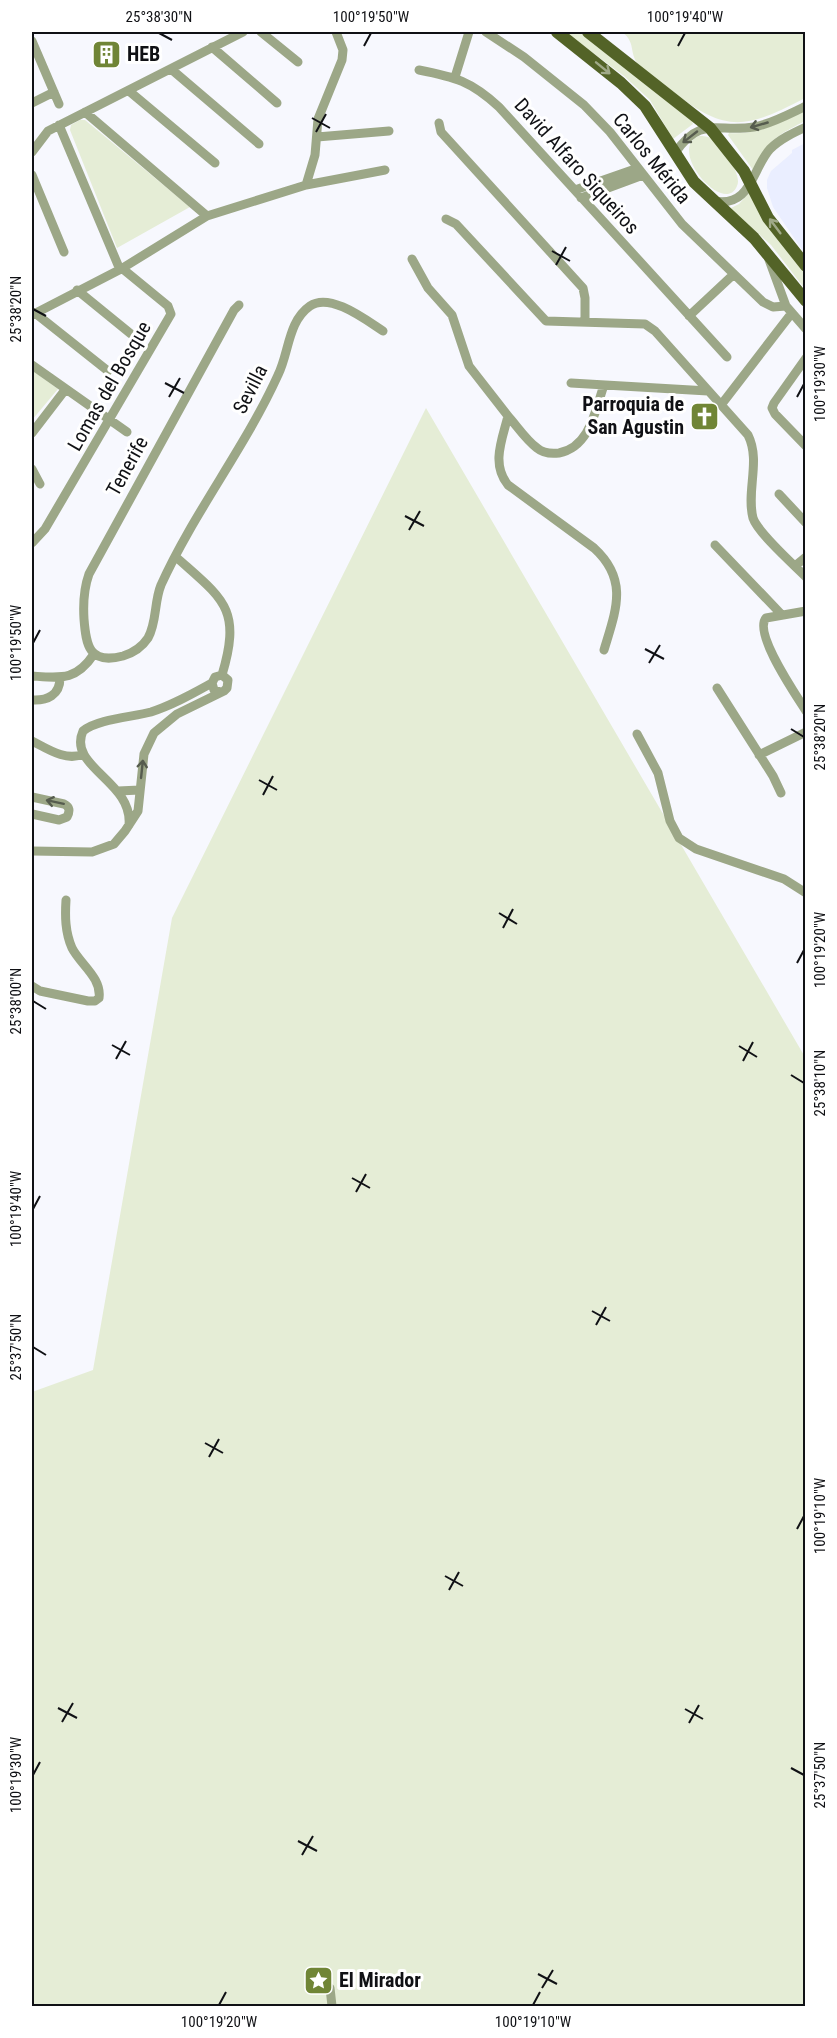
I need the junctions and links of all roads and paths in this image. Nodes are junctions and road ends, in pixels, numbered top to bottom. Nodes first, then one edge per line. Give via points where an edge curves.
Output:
1 (243, 32) edge
2 (261, 32) edge
3 (336, 32) edge
4 (469, 32) edge
5 (486, 32) edge
6 (557, 32) edge
7 (588, 32) edge
8 (32, 47) edge
9 (212, 47) junction
10 (298, 62) dead end
11 (171, 69) junction
12 (419, 70) dead end
13 (455, 77) junction
14 (129, 91) junction
15 (54, 92) junction
16 (32, 103) edge
17 (278, 103) dead end
18 (59, 104) dead end
19 (806, 106) edge
20 (85, 112) junction
21 (786, 115) junction
22 (439, 123) dead end
23 (59, 125) junction
24 (806, 127) edge
25 (710, 128) junction
26 (389, 130) dead end
27 (795, 132) junction
28 (317, 137) junction
29 (259, 144) dead end
30 (32, 152) edge
31 (675, 153) junction
32 (215, 163) dead end
33 (385, 170) dead end
34 (640, 172) junction
35 (32, 174) edge
36 (750, 183) junction
37 (306, 185) junction
38 (574, 190) junction
39 (581, 198) junction
40 (714, 201) junction
41 (207, 216) junction
42 (446, 219) dead end
43 (64, 252) dead end
44 (766, 252) junction
45 (412, 259) dead end
46 (806, 266) edge
47 (121, 268) junction
48 (734, 274) junction
49 (77, 290) junction
50 (806, 301) edge
51 (239, 305) dead end
52 (789, 310) junction
53 (33, 314) edge
54 (690, 316) junction
55 (585, 322) junction
56 (806, 329) edge
57 (383, 331) dead end
58 (131, 334) dead end
59 (727, 357) dead end
60 (804, 362) edge
61 (32, 365) edge
62 (108, 371) dead end
63 (571, 383) dead end
64 (604, 386) junction
65 (65, 390) junction
66 (708, 392) junction
67 (721, 405) junction
68 (508, 416) junction
69 (109, 421) junction
70 (127, 432) dead end
71 (32, 433) edge
72 (806, 446) edge
73 (32, 469) edge
74 (40, 484) dead end
75 (779, 494) dead end
76 (806, 523) edge
77 (32, 543) edge
78 (715, 545) dead end
79 (176, 557) junction
80 (806, 557) edge
81 (795, 566) junction
82 (806, 577) edge
83 (806, 611) edge
84 (782, 615) junction
85 (604, 650) dead end
86 (94, 654) junction
87 (222, 675) junction
88 (32, 676) edge
89 (60, 678) junction
90 (212, 683) junction
91 (717, 688) dead end
92 (221, 692) junction
93 (32, 700) edge
94 (806, 711) edge
95 (806, 732) edge
96 (637, 734) dead end
97 (32, 741) edge
98 (83, 754) junction
99 (759, 755) junction
100 (140, 790) junction
101 (118, 791) junction
102 (781, 793) dead end
103 (32, 797) edge
104 (32, 814) edge
105 (129, 825) junction
106 (32, 851) edge
107 (806, 893) edge
108 (66, 900) dead end
109 (32, 986) edge
110 (330, 1988) dead end
111 (332, 2007) edge

1 - 9 street
2 - 10 street
3 - 28 street via 343,50 342,60 318,119
4 - 13 street
5 - 34 street, Carlos Mérida via 584,105
6 -> 31 main road via 641,101
7 - 25 main road
8 - 15 street
9 - 11 street
9 - 17 street
11 - 14 street
11 - 29 street
12 - 13 street, David Alfaro Siqueiros
13 - 38 street, David Alfaro Siqueiros via 500,107
14 - 20 street
14 - 32 street
15 - 16 street
15 - 18 street
19 - 21 street
20 - 23 street
20 - 41 street
21 -> 25 street via 752,127
21 - 27 street
22 - 55 street via 441,132 583,288
23 - 30 street via 43,136
23 - 47 street, Lomas del Bosque
24 - 27 street
25 -> 31 street via 692,133
25 - 36 main road
26 - 28 street
27 - 36 street via 771,147
28 - 37 street
31 - 40 main road via 694,182
33 - 37 street
34 - 38 street
34 - 39 street
34 - 48 street, Carlos Mérida via 682,224
35 - 43 street
36 - 40 street via 734,200
46 -> 36 main road via 768,218
37 - 41 street
38 - 39 street, David Alfaro Siqueiros
39 - 54 street, David Alfaro Siqueiros
40 - 44 main road
41 - 47 street
42 - 55 street via 456,224 543,319
44 - 50 main road
44 - 52 street
45 - 68 street via 428,288 452,315 469,366
47 - 49 street
47 - 69 street, Lomas del Bosque via 168,306 171,314
48 - 52 street, Carlos Mérida via 767,306
48 - 54 street
49 - 53 street
49 - 58 street
51 - 86 street, Tenerife via 89,574 84,619 88,648
52 - 56 street
52 - 67 street
53 - 62 street
54 - 59 street, David Alfaro Siqueiros
55 - 66 street via 648,325
57 - 79 street, Sevilla via 339,305 328,302 308,307 293,329 280,373 264,404
60 - 72 street via 772,408
61 - 65 street
63 - 64 street
64 - 66 street
64 - 68 street via 586,434 562,452 544,453
65 - 69 street
65 - 71 street
66 - 67 street
67 - 81 street via 752,443 754,520
68 - 85 street via 498,460 502,478 603,555 614,573 617,599
69 - 70 street
69 - 77 street, Lomas del Bosque via 45,529
73 - 74 street
75 - 76 street
78 - 84 street
79 - 86 street via 160,587 152,629 143,644 120,657
79 - 87 street via 222,601 228,613 231,642
80 - 81 street
81 - 82 street
83 - 84 street
84 - 94 street via 766,618 763,627 772,655
86 - 89 street via 78,672
87 - 90 street
87 - 92 street via 228,684
88 - 89 street
89 - 93 street via 60,687 51,698
90 - 92 street via 214,690
90 - 98 street via 153,711 88,727 80,739
91 - 99 street
100 -> 92 street via 144,754 154,733 177,714
95 - 99 street
96 - 107 street via 658,773 670,821 679,838 696,849 784,879
97 - 98 street via 59,754
98 - 101 street
99 - 102 street
100 - 101 street
100 - 105 street via 138,811
101 - 105 street via 128,808
104 -> 103 street via 59,820 69,812 62,803
105 - 106 street via 114,844 92,852
108 - 109 street via 67,933 73,950 99,985 99,998 88,1001
110 - 111 street

